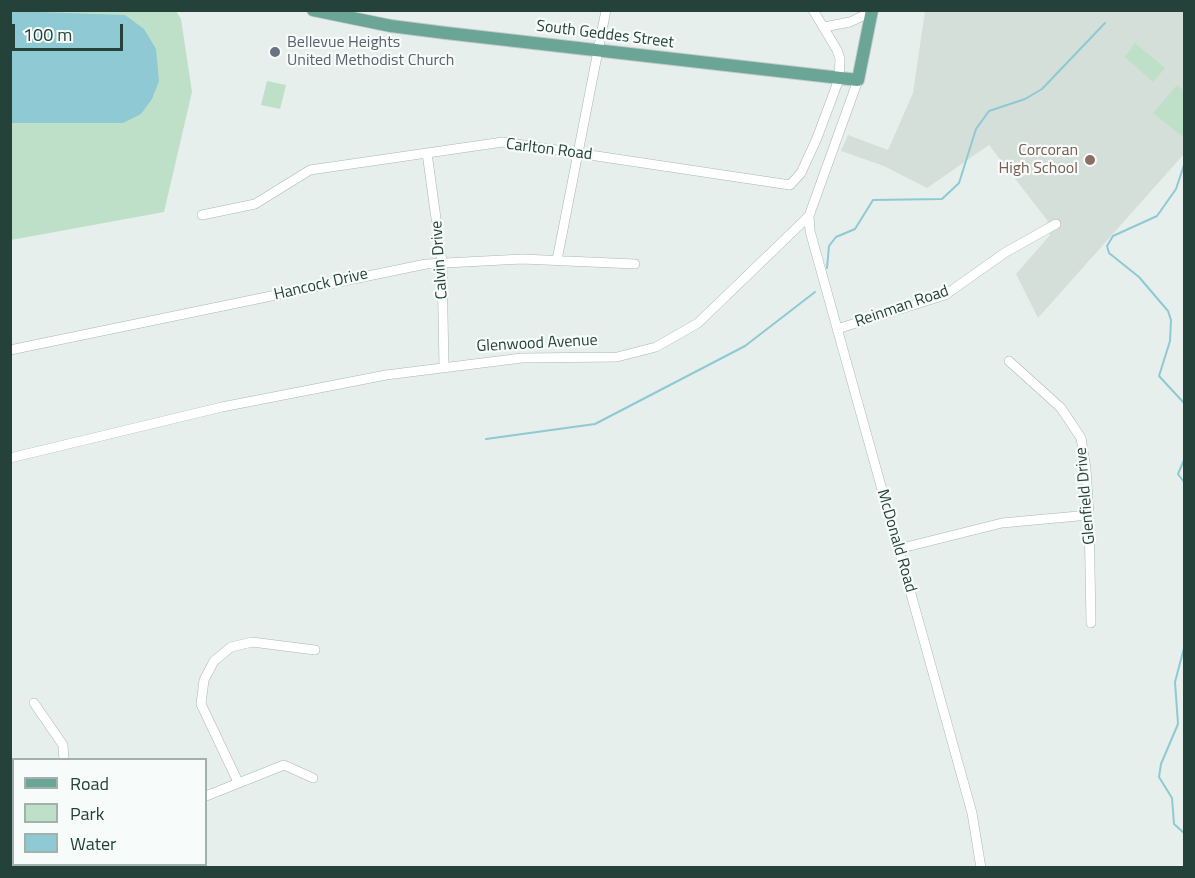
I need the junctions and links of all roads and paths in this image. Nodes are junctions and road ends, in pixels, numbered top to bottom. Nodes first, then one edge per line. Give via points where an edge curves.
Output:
1 (313, 10) edge
2 (606, 10) edge
3 (813, 10) edge
4 (872, 11) edge
5 (824, 27) junction
6 (597, 51) junction
7 (839, 79) junction
8 (858, 80) junction
9 (427, 153) junction
10 (578, 153) junction
11 (202, 215) dead end
12 (809, 216) junction
13 (1056, 224) dead end
14 (557, 260) junction
15 (442, 262) junction
16 (635, 264) dead end
17 (837, 329) junction
18 (10, 350) edge
19 (1009, 361) dead end
20 (444, 367) junction
21 (10, 458) edge
22 (1089, 515) junction
23 (898, 549) junction
24 (1091, 623) dead end
25 (315, 650) dead end
26 (34, 703) dead end
27 (64, 758) edge
28 (313, 778) dead end
29 (238, 782) junction
30 (207, 796) edge
31 (981, 867) edge

1 - 6 main road, South Geddes Street via 391,26
2 - 6 street
3 - 5 street
4 - 5 street via 850,22
4 - 8 main road, Glenwood Avenue
5 - 7 street via 840,59
6 - 7 main road, South Geddes Street
6 - 10 street
7 - 8 main road, South Geddes Street
7 - 10 street, Carlton Road via 801,173 790,185
8 - 12 street, Glenwood Avenue
9 - 10 street, Carlton Road via 503,142
9 - 11 street, Carlton Road via 309,170 255,204
9 - 15 street, Calvin Drive
10 - 14 street
12 - 17 street, McDonald Road
12 - 20 street, Glenwood Avenue via 698,323 656,347 617,357 522,358
13 - 17 street, Reinman Road via 1006,252 945,296
14 - 15 street, Hancock Drive
14 - 16 street, Hancock Drive
15 - 18 street, Hancock Drive
15 - 20 street, Calvin Drive
17 - 23 street, McDonald Road
19 - 22 street, Glenfield Drive via 1061,408 1081,438
20 - 21 street, Glenwood Avenue via 222,406
22 - 23 street via 1002,523
22 - 24 street, Glenfield Drive
23 - 31 street, McDonald Road via 972,813
25 - 29 street via 252,642 231,647 214,661 204,680 201,704
26 - 27 street via 63,745
28 - 29 street via 284,765
29 - 30 street

